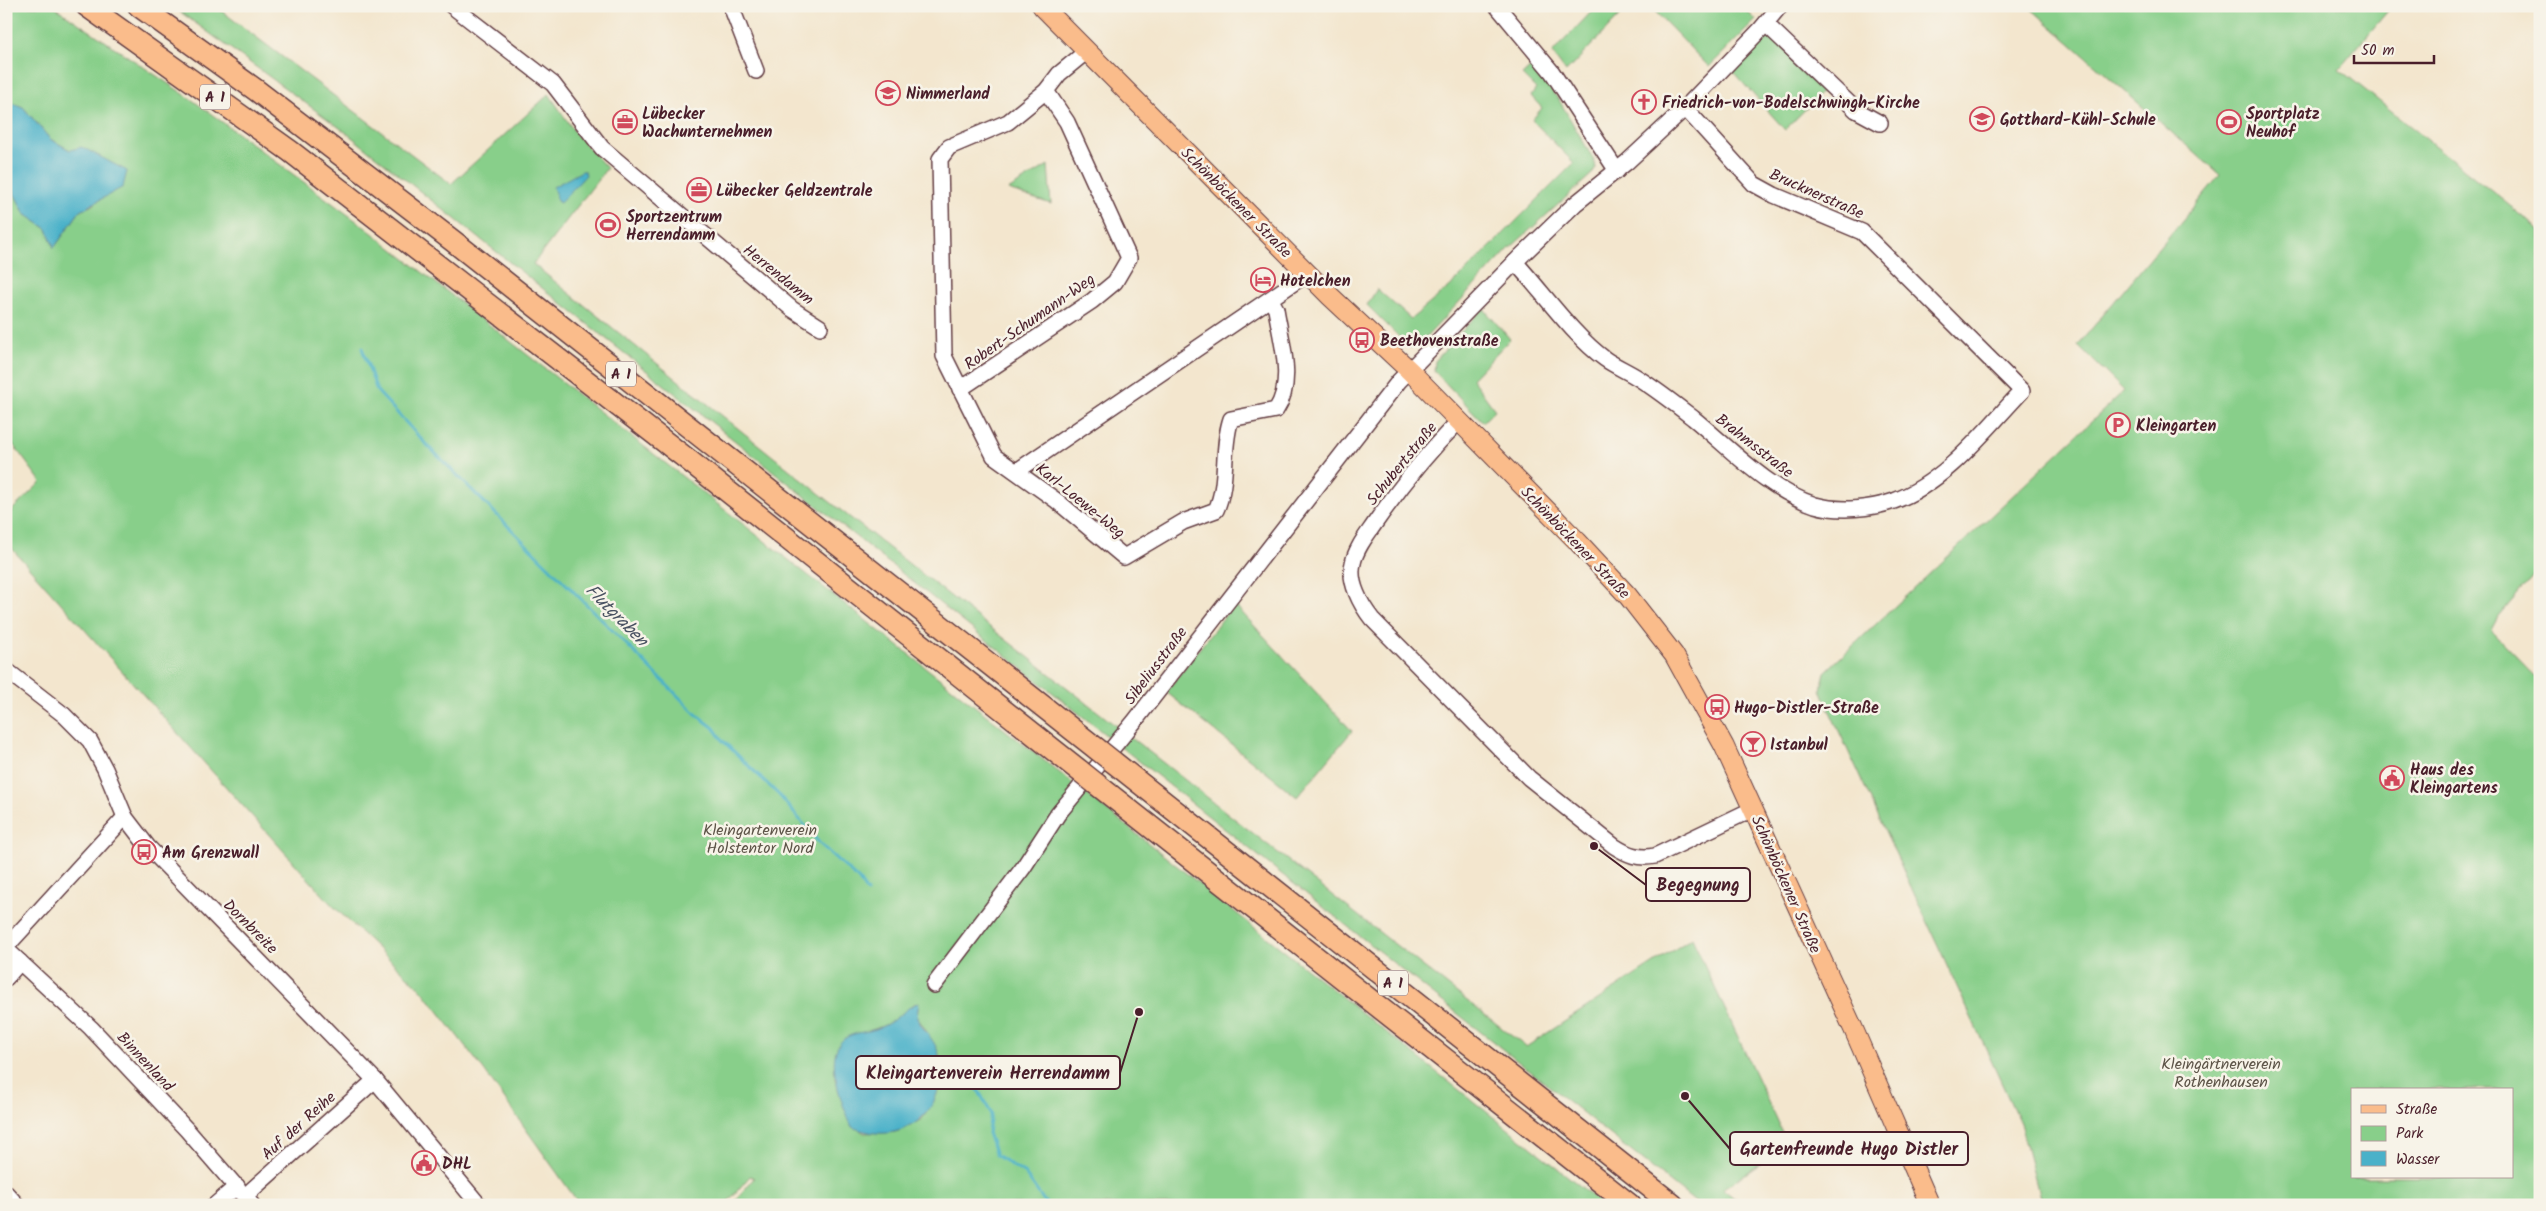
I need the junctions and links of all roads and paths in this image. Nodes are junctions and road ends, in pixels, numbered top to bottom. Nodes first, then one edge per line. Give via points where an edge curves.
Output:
1 (76, 6) edge
2 (87, 6) edge
3 (139, 6) edge
4 (452, 6) edge
5 (731, 6) edge
6 (1042, 6) edge
7 (1497, 6) edge
8 (1780, 6) edge
9 (1766, 24) junction
10 (141, 43) junction
11 (1087, 51) junction
12 (756, 71) dead end
13 (1046, 91) junction
14 (1685, 108) junction
15 (1880, 123) dead end
16 (1616, 171) junction
17 (1515, 262) junction
18 (1308, 273) junction
19 (1271, 300) junction
20 (820, 327) dead end
21 (1410, 371) junction
22 (960, 389) junction
23 (2022, 391) joint
24 (1458, 422) junction
25 (1017, 471) junction
26 (6, 670) edge
27 (1753, 809) junction
28 (125, 818) junction
29 (6, 948) edge
30 (20, 962) junction
31 (6, 978) edge
32 (934, 985) dead end
33 (375, 1080) junction
34 (6, 1192) edge
35 (245, 1196) edge
36 (17, 1205) edge
37 (215, 1205) edge
38 (479, 1205) edge
39 (1630, 1205) edge
40 (1674, 1205) edge
41 (1930, 1205) edge

1 - 10 highway
2 - 10 highway, A 1
3 - 40 highway, A 1 via 256,90 453,241
4 - 20 street, Herrendamm via 553,84 602,148 792,309
5 - 12 street
6 - 11 main road, Schönböckener Straße
7 - 16 street via 1552,72
8 - 9 street
9 - 14 street
9 - 15 street via 1856,110
10 - 39 highway, A 1 via 306,163 686,459
11 - 13 street, Robert-Schumann-Weg via 1059,74
11 - 18 main road, Schönböckener Straße
13 - 22 street, Robert-Schumann-Weg via 1008,122 949,147 940,159 944,356
13 - 22 street, Robert-Schumann-Weg via 1068,122 1129,258 1115,282 1092,301
14 - 16 street
14 - 23 street, Brucknerstraße via 1754,184 1862,232
16 - 17 street via 1575,204
17 - 21 street
17 - 23 street, Brahmsstraße via 1604,358 1676,405 1775,486 1816,505 1837,508 1875,506 1920,489 1975,440
18 - 19 street, Karl-Loewe-Weg
18 - 21 main road, Schönböckener Straße
19 - 25 street, Karl-Loewe-Weg
19 - 25 street, Karl-Loewe-Weg via 1276,309 1287,384 1284,398 1276,410 1231,419 1226,433 1221,500 1216,510 1183,522 1124,557 1092,528
21 - 24 main road, Schönböckener Straße
21 - 32 street, Sibeliusstraße via 1058,814 1023,868
22 - 25 street, Karl-Loewe-Weg via 994,456
24 - 27 main road, Schönböckener Straße via 1628,596 1671,651 1708,713
24 - 27 street, Schubertstraße via 1399,487 1360,545 1352,564 1353,581 1361,605 1529,778 1629,855 1655,856
26 - 28 street, Dornbreite via 64,715 90,741
27 - 41 main road, Schönböckener Straße
28 - 29 street
28 - 33 street, Dornbreite via 148,847
29 - 30 street, Binnenland
30 - 31 street
30 - 35 street, Binnenland via 85,1022
33 - 35 street, Auf der Reihe
33 - 38 street, Dornbreite
34 - 36 street
35 - 37 street, Auf der Reihe

